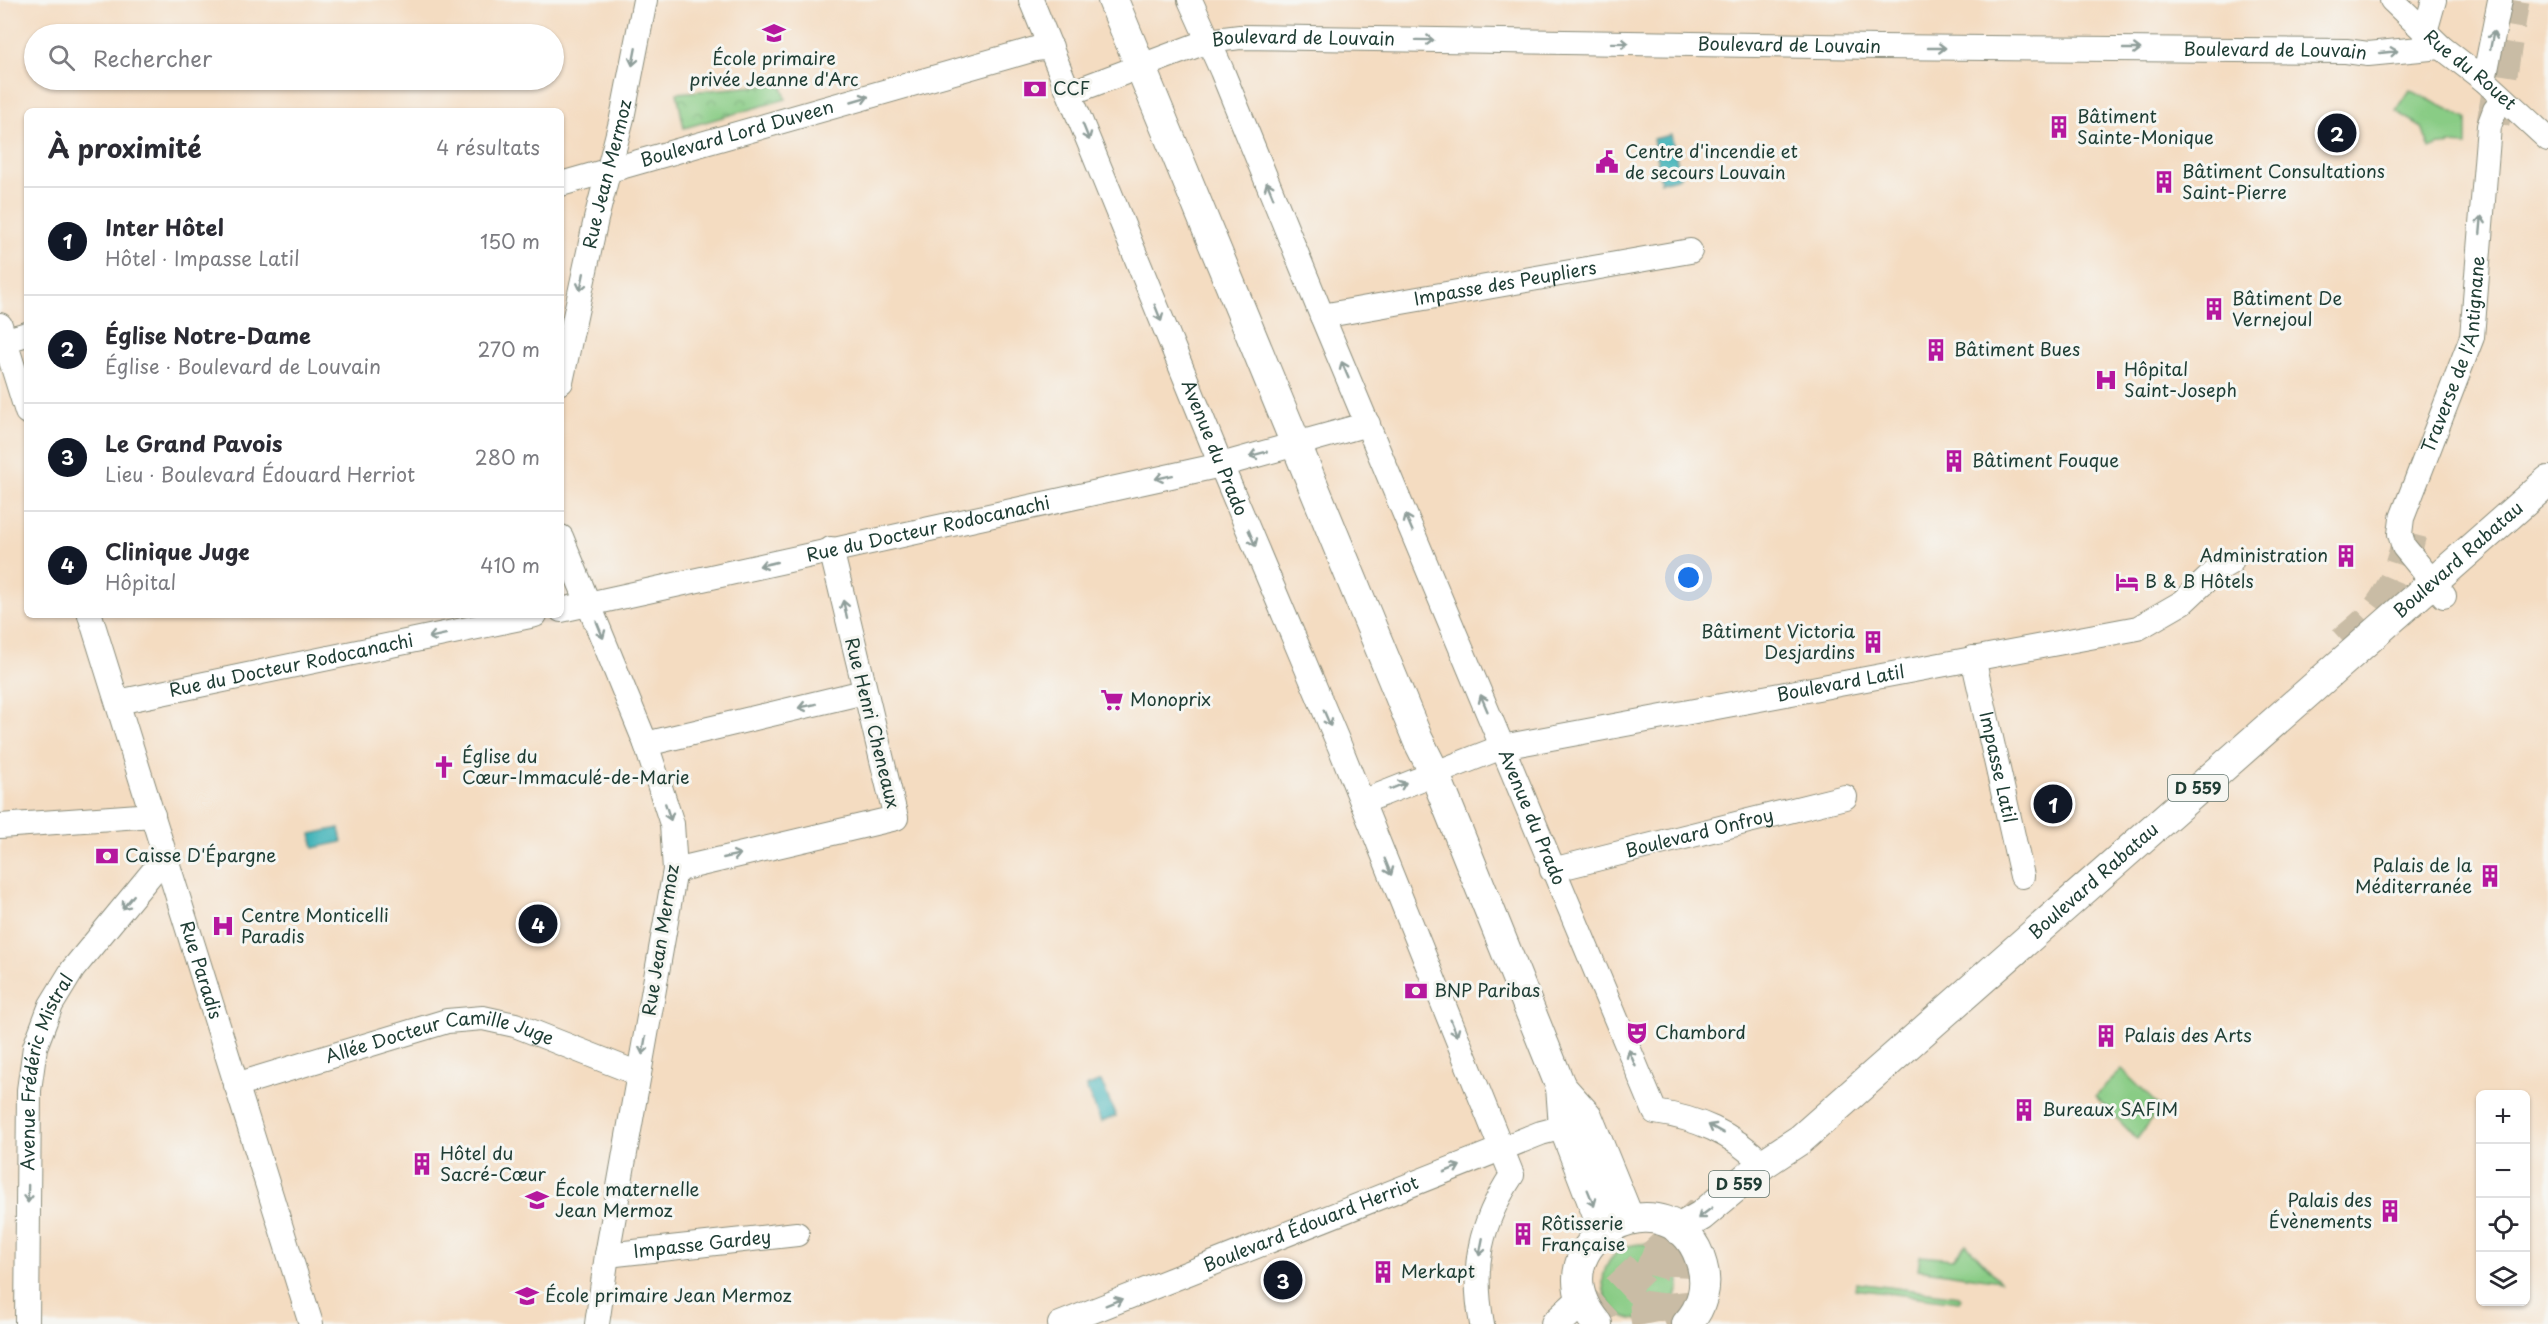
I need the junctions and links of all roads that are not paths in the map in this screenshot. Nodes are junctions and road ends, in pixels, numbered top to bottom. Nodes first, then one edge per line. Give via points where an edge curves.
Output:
1 (645, 0) edge
2 (1031, 0) edge
3 (1113, 0) edge
4 (1190, 0) edge
5 (2392, 0) edge
6 (2434, 0) edge
7 (2500, 0) edge
8 (2433, 40) junction
9 (1208, 41) junction
10 (1051, 47) junction
11 (1141, 67) junction
12 (2484, 80) junction
13 (1070, 93) junction
14 (2504, 99) junction
15 (2548, 140) edge
16 (608, 169) junction
17 (564, 183) edge
18 (1690, 251) dead end
19 (1322, 316) junction
20 (8, 335) edge
21 (564, 368) edge
22 (24, 400) edge
23 (1368, 424) junction
24 (1295, 444) junction
25 (1221, 465) junction
26 (2548, 481) edge
27 (564, 544) edge
28 (831, 549) junction
29 (2231, 562) dead end
30 (2438, 590) junction
31 (590, 604) junction
32 (564, 609) edge
33 (91, 618) edge
34 (522, 618) edge
35 (1973, 658) junction
36 (864, 692) junction
37 (118, 702) junction
38 (646, 744) junction
39 (1502, 747) junction
40 (1434, 772) junction
41 (1845, 797) dead end
42 (1362, 802) junction
43 (153, 815) junction
44 (0, 826) edge
45 (165, 857) junction
46 (675, 870) junction
47 (1552, 870) junction
48 (2022, 876) dead end
49 (639, 1074) junction
50 (237, 1085) junction
51 (1561, 1088) junction
52 (1564, 1127) junction
53 (1801, 1139) junction
54 (1502, 1149) junction
55 (1763, 1164) junction
56 (1617, 1225) junction
57 (1678, 1229) junction
58 (797, 1234) dead end
59 (607, 1255) junction
60 (1699, 1255) junction
61 (1590, 1312) edge
62 (27, 1324) edge
63 (311, 1324) edge
64 (597, 1324) edge
65 (1060, 1324) edge
66 (1482, 1324) edge
67 (1556, 1324) edge
68 (1687, 1324) edge

1 -> 16 street, Rue Jean Mermoz
2 - 10 street, Avenue du Prado
3 - 11 main road
4 - 9 street, Avenue du Prado
5 - 8 street, Rue du Rouet
6 - 8 street
12 -> 7 street
9 -> 8 street, Boulevard de Louvain via 1240,38 2368,54
8 - 12 street, Rue du Rouet
9 - 11 street, Boulevard de Louvain
19 -> 9 street, Avenue du Prado
10 - 13 street, Avenue du Prado
16 -> 10 street, Boulevard Lord Duveen
11 - 13 street
11 - 24 main road
12 - 14 street, Rue du Rouet
13 -> 25 street, Avenue du Prado
14 - 15 street, Rue du Rouet
30 -> 14 street, Traverse de l'Antignane via 2404,547 2400,534 2402,518 2472,337 2489,126
16 - 17 street, Boulevard Lord Duveen
16 -> 21 street, Rue Jean Mermoz
18 - 19 street, Impasse des Peupliers
23 -> 19 street, Avenue du Prado
20 - 22 street
23 - 24 street
39 -> 23 street, Avenue du Prado
24 -> 25 street, Rue du Docteur Rodocanachi
24 - 40 main road
25 -> 28 street, Rue du Docteur Rodocanachi
25 -> 42 street, Avenue du Prado
26 - 30 main road, Boulevard Rabatau / D 559
27 - 31 street, Rue Jean Mermoz
28 -> 31 street, Rue du Docteur Rodocanachi
36 -> 28 street, Rue Henri Cheneaux
29 - 35 street, Boulevard Latil via 2183,602 2138,628
30 - 53 main road, Boulevard Rabatau / D 559
31 - 32 street, Rue du Docteur Rodocanachi
31 -> 38 street, Rue Jean Mermoz
33 - 37 street, Rue Paradis
34 -> 37 street, Rue du Docteur Rodocanachi
35 - 39 street, Boulevard Latil
35 - 48 street, Impasse Latil
36 -> 38 street
46 -> 36 street, Rue Henri Cheneaux via 896,818
37 - 43 street, Rue Paradis
38 -> 46 street, Rue Jean Mermoz via 672,824
39 - 40 street, Boulevard Latil
39 - 47 street, Avenue du Prado
42 -> 40 street
40 - 51 main road
41 - 47 street, Boulevard Onfroy
42 -> 54 street, Avenue du Prado
43 - 44 street
43 - 45 street, Rue Paradis
45 - 50 street, Rue Paradis
45 -> 62 street, Avenue Frédéric Mistral via 73,969 51,1005 35,1047 29,1090
46 -> 49 street, Rue Jean Mermoz
55 -> 47 street, Avenue du Prado via 1737,1141 1710,1126 1655,1112
49 - 50 street, Allée Docteur Camille Juge via 515,1025 483,1018 447,1021
49 - 59 street, Rue Jean Mermoz
50 - 63 street, Rue Paradis
51 - 52 main road
51 - 56 main road via 1587,1116
52 - 54 street, Boulevard Édouard Herriot
52 -> 56 main road
53 - 55 main road, Boulevard Rabatau / D 559
53 - 60 main road, Boulevard Rabatau / D 559 via 1775,1178 1714,1232
65 -> 54 street, Boulevard Édouard Herriot
54 -> 66 street, Avenue du Prado via 1512,1175 1484,1229 1478,1264
55 -> 57 main road, Boulevard Rabatau / D 559 via 1701,1216
56 - 57 main road via 1657,1220
56 - 61 main road via 1585,1254 1580,1269 1579,1284
57 - 60 main road
58 - 59 street, Impasse Gardey
59 - 64 street, Rue Jean Mermoz
60 - 68 main road via 1704,1292
61 - 67 main road

